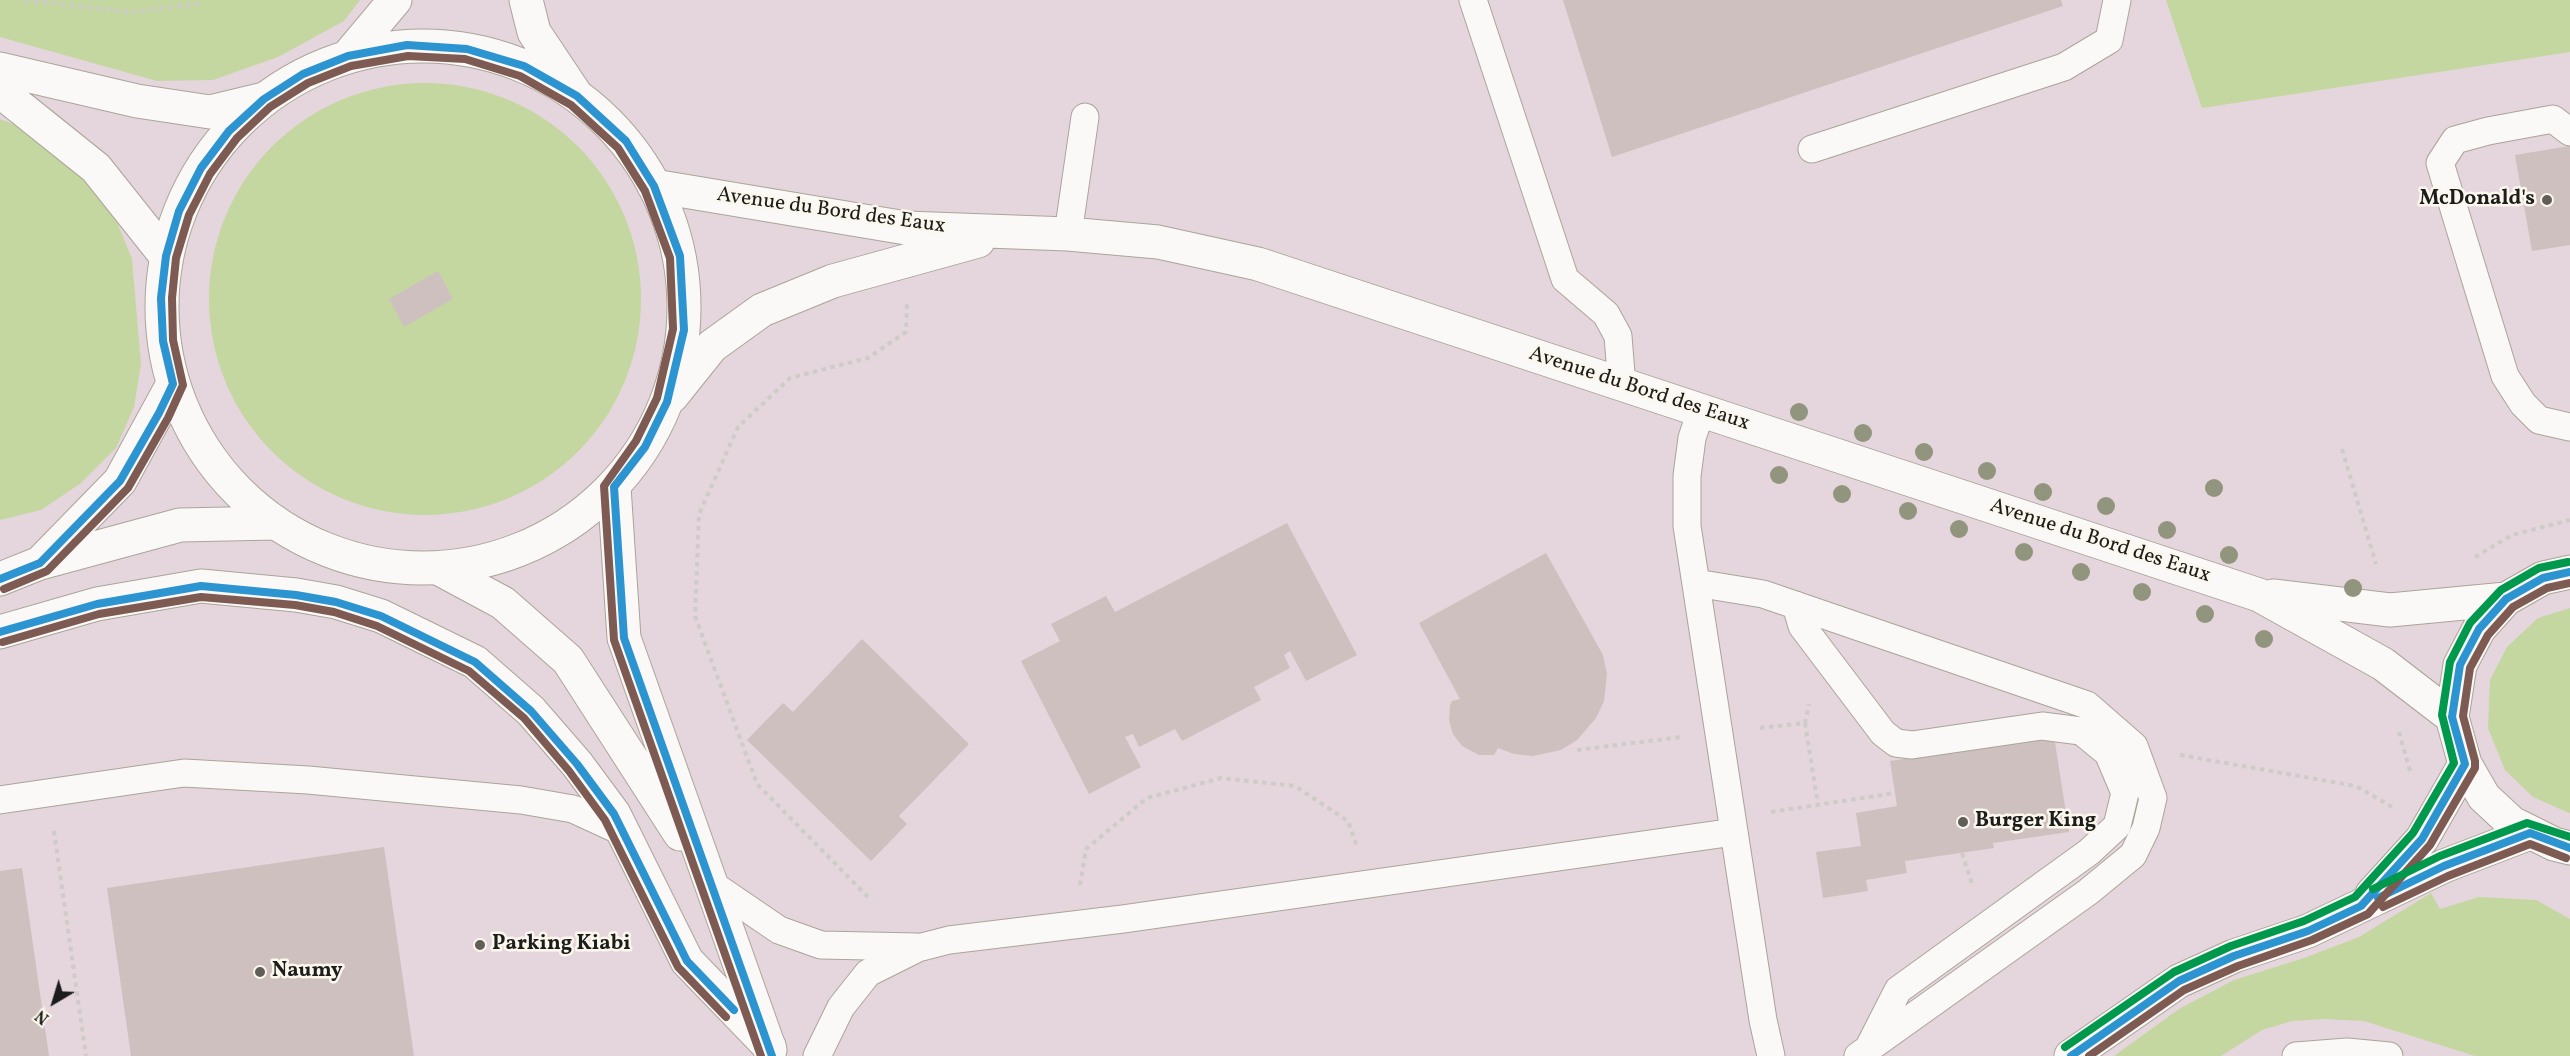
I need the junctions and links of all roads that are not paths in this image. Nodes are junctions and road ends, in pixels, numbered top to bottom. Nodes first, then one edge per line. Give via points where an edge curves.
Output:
1 (395, 0) edge
2 (526, 0) edge
3 (1473, 0) edge
4 (2117, 0) edge
5 (348, 56) junction
6 (0, 69) edge
7 (0, 91) edge
8 (577, 96) junction
9 (264, 99) junction
10 (1085, 117) dead end
11 (2570, 132) edge
12 (1812, 149) dead end
13 (654, 186) junction
14 (1009, 233) junction
15 (1068, 234) junction
16 (166, 256) junction
17 (173, 384) junction
18 (1622, 386) junction
19 (667, 402) junction
20 (1701, 411) junction
21 (2570, 427) edge
22 (614, 487) junction
23 (275, 523) junction
24 (40, 563) junction
25 (438, 568) junction
26 (2570, 572) edge
27 (0, 579) edge
28 (1696, 583) junction
29 (2259, 595) junction
30 (2506, 599) junction
31 (1796, 605) junction
32 (0, 632) edge
33 (2452, 717) junction
34 (2465, 764) junction
35 (0, 800) edge
36 (1733, 825) junction
37 (623, 832) junction
38 (2530, 833) junction
39 (2570, 848) edge
40 (712, 885) junction
41 (2361, 906) junction
42 (918, 948) junction
43 (771, 1051) edge
44 (1863, 1052) edge
45 (818, 1056) edge
46 (1771, 1056) edge
47 (2071, 1056) edge
48 (2296, 1056) edge
49 (2389, 1056) edge

1 - 5 street
2 - 8 street via 534,32
3 - 18 lane via 1565,279 1606,314 1618,336
4 - 12 lane via 2109,40 2064,67
5 - 8 street via 407,45 467,49 524,66
5 - 9 street via 303,74
6 - 9 street via 137,101 210,112
7 - 16 street via 96,168
8 - 13 street via 626,141
9 - 16 street via 229,131 201,168 179,210
10 - 15 lane
11 - 21 lane via 2553,119 2488,131 2455,140 2440,163 2505,376 2539,420
13 - 14 street, Avenue du Bord des Eaux via 906,228
13 - 19 street via 680,255 684,330
14 - 15 street, Avenue du Bord des Eaux
14 - 19 street, Avenue du Bord des Eaux via 833,281 762,310 712,346
15 - 18 street, Avenue du Bord des Eaux via 1158,242 1258,264
16 - 17 street via 162,309
17 - 23 street via 189,425 212,462 241,495
17 - 24 street via 120,481
18 - 20 street, Avenue du Bord des Eaux
19 - 22 street via 645,447
20 - 28 lane via 1692,438 1687,476 1687,526
20 - 29 street, Avenue du Bord des Eaux
22 - 25 street via 577,519 534,545 487,561
22 - 40 street via 624,638
23 - 24 street via 180,525
23 - 25 street via 353,559
24 - 27 street
25 - 40 street via 503,603 568,660
26 - 30 street via 2543,578
28 - 31 lane via 1763,594
28 - 36 lane
29 - 30 street, Avenue du Bord des Eaux via 2390,609
29 - 33 street, Avenue du Bord des Eaux via 2383,664
30 - 33 street via 2479,629 2460,665
31 - 44 lane via 1802,626 1883,733 1896,743 1912,745 2042,726 2080,731 2108,753 2125,793 2117,826 2089,852 1898,990
31 - 44 lane via 2087,705 2134,746 2153,798 2146,828 2133,855 2088,892
32 - 37 street via 97,604 201,586 296,595 381,616 475,662 531,711 577,764
33 - 34 street
34 - 38 street via 2484,797 2512,823
34 - 41 street via 2422,839
35 - 37 lane via 184,773 521,800 573,808
36 - 42 lane
36 - 46 lane
37 - 43 street via 687,961
38 - 39 street
38 - 41 street via 2444,866
40 - 42 lane via 779,930 821,945
40 - 43 street
41 - 47 street via 2179,981
42 - 45 lane via 868,973 841,1007
48 - 49 lane via 2347,1052

